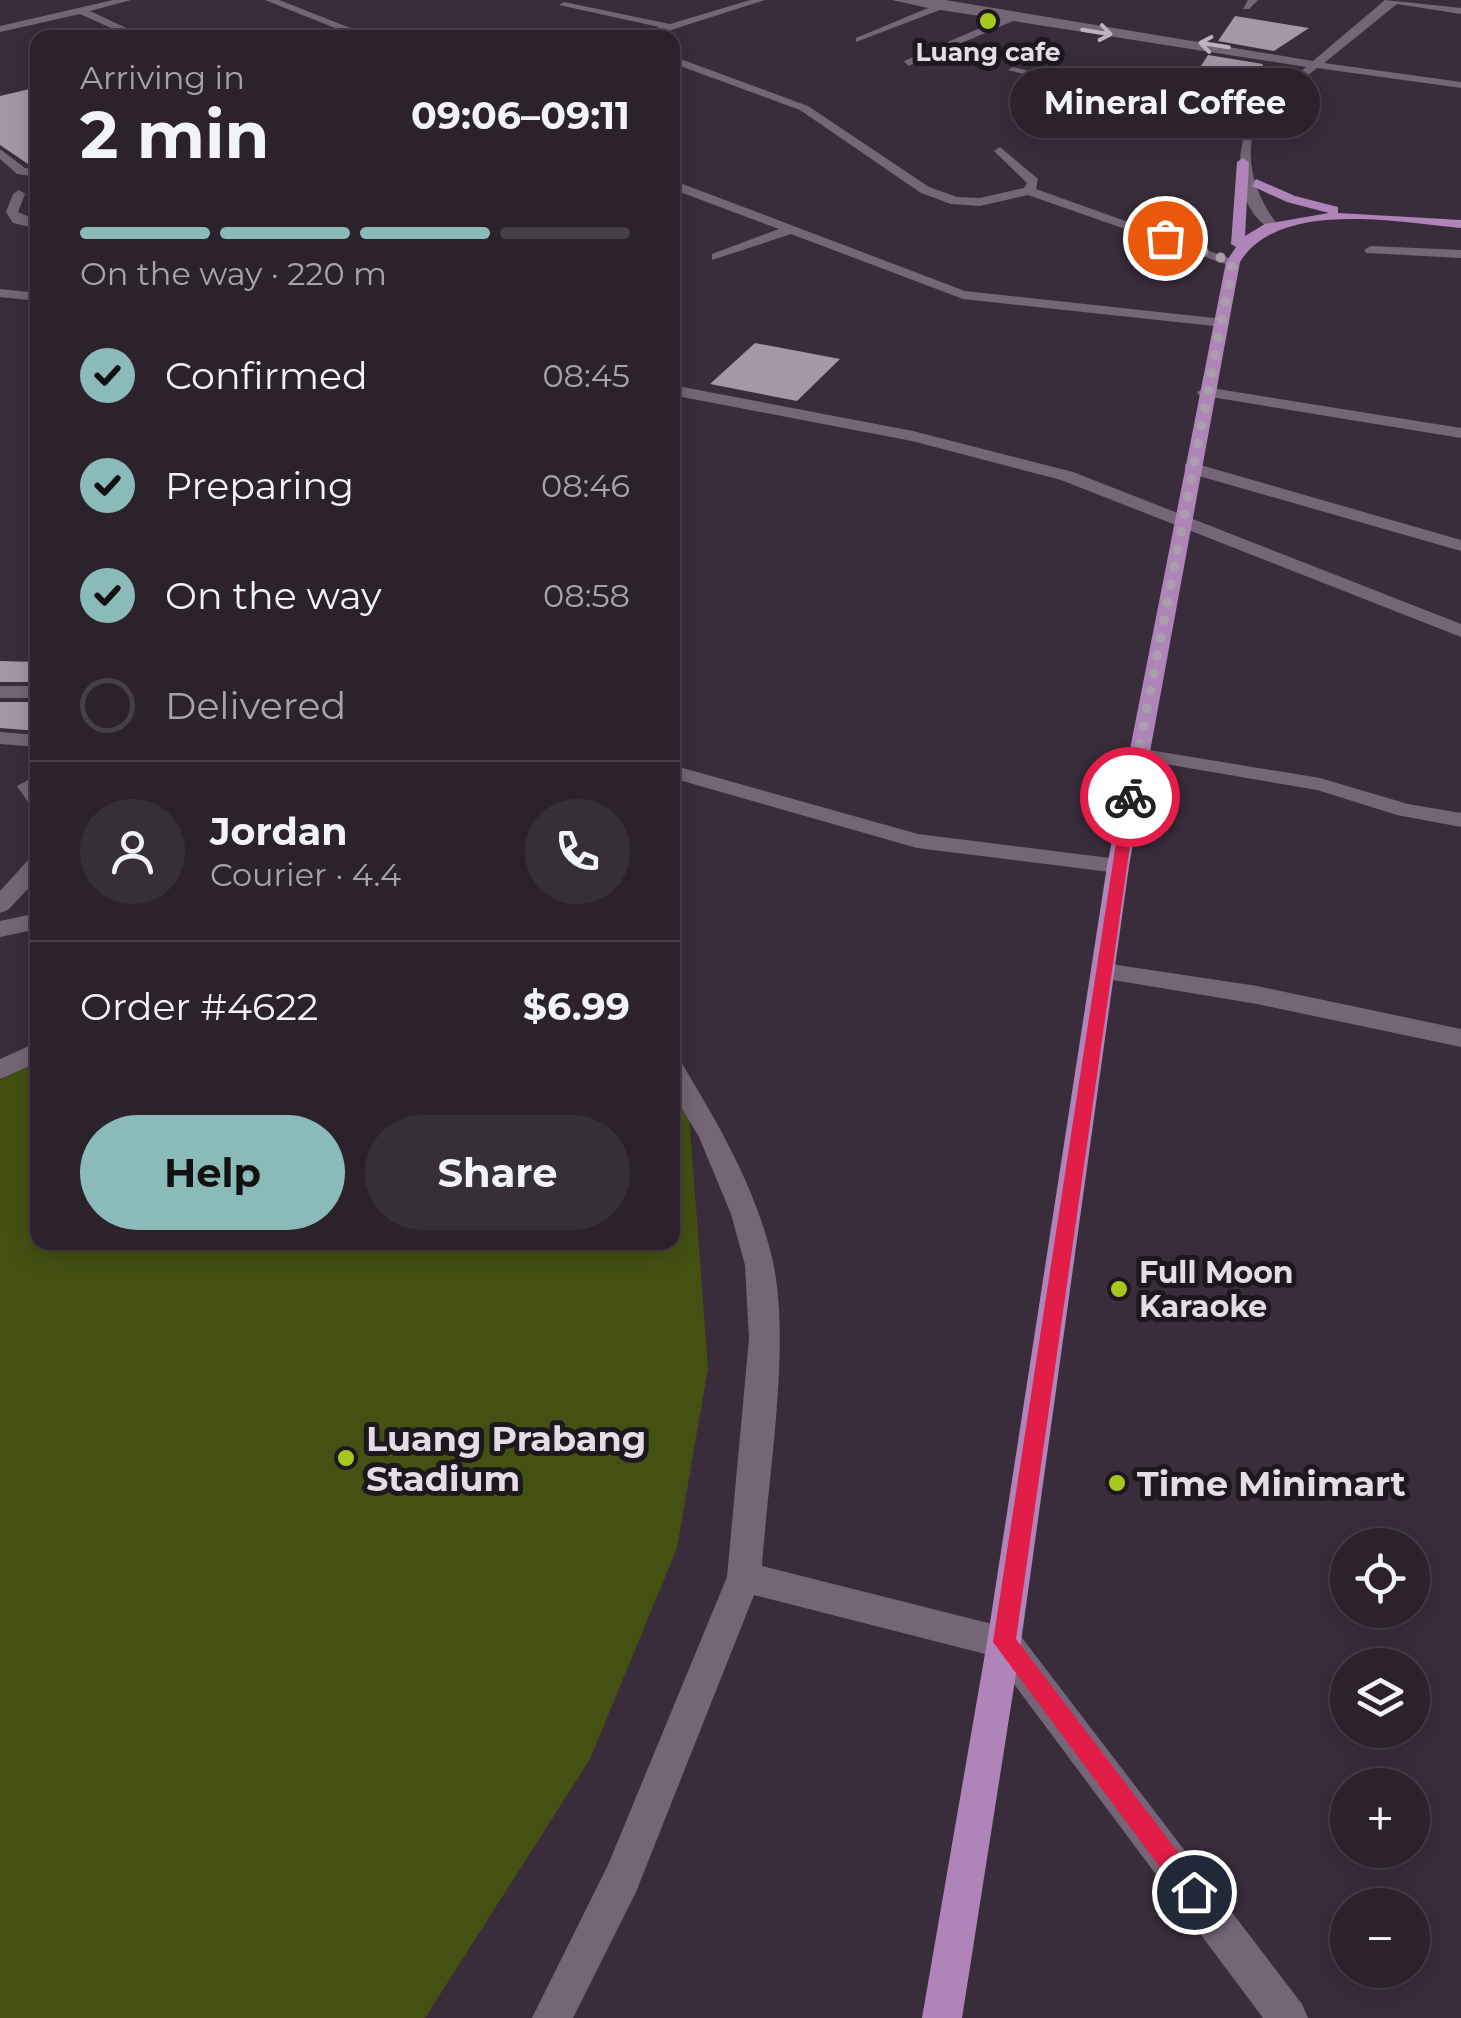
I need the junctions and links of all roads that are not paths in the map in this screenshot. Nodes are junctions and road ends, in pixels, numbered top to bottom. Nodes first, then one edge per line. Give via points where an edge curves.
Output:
1 (126, 0) edge
2 (270, 0) edge
3 (760, 0) edge
4 (896, 0) edge
5 (1394, 0) edge
6 (933, 3) edge
7 (564, 4) dead end
8 (82, 11) junction
9 (1461, 11) edge
10 (1012, 18) junction
11 (671, 26) junction
12 (0, 29) edge
13 (124, 30) edge
14 (350, 30) edge
15 (659, 30) edge
16 (860, 40) dead end
17 (680, 63) edge
18 (908, 63) dead end
19 (1316, 64) junction
20 (1013, 70) dead end
21 (1147, 85) dead end
22 (1461, 85) edge
23 (1262, 107) junction
24 (1248, 129) junction
25 (1000, 151) dead end
26 (0, 152) edge
27 (1243, 162) junction
28 (30, 172) edge
29 (1256, 183) junction
30 (680, 187) edge
31 (30, 191) edge
32 (1029, 191) junction
33 (19, 194) junction
34 (0, 200) edge
35 (1382, 218) junction
36 (30, 223) edge
37 (1279, 224) junction
38 (1461, 224) edge
39 (787, 231) junction
40 (1371, 250) dead end
41 (1236, 253) junction
42 (1461, 254) edge
43 (717, 257) dead end
44 (0, 293) edge
45 (30, 297) edge
46 (1223, 323) junction
47 (680, 392) edge
48 (1206, 392) junction
49 (1461, 433) edge
50 (1191, 468) junction
51 (1181, 519) junction
52 (1461, 546) edge
53 (1461, 631) edge
54 (0, 692) edge
55 (30, 692) edge
56 (0, 738) edge
57 (30, 740) edge
58 (1137, 754) junction
59 (680, 773) edge
60 (1461, 820) edge
61 (1118, 866) junction
62 (30, 872) edge
63 (0, 905) edge
64 (30, 923) edge
65 (0, 929) edge
66 (1104, 971) junction
67 (1461, 1038) edge
68 (30, 1054) edge
69 (0, 1070) edge
70 (680, 1082) edge
71 (744, 1577) junction
72 (1004, 1642) junction
73 (552, 2018) edge
74 (942, 2018) edge
75 (1288, 2018) edge

1 - 8 street
2 - 14 street
3 - 11 street
4 - 6 street
5 - 9 street
5 - 19 street
6 - 10 street
6 - 16 street
19 -> 6 street
7 - 11 street
8 - 12 street
8 - 13 street
10 - 18 street
10 -> 19 street
11 - 15 street
17 - 32 street via 804,108 924,190 980,202
19 - 22 street
19 - 23 street
20 - 24 street
21 - 23 street
23 - 24 street
24 - 27 street
25 - 32 street via 1034,182
26 - 28 street
27 - 29 street
27 - 37 street via 1253,203
27 - 41 main road
29 - 35 main road via 1319,208
29 - 37 street
30 - 39 street
31 - 33 street
32 - 41 street
33 - 34 street
33 - 36 street via 12,212
35 - 37 main road
35 - 38 main road
37 - 41 main road
39 - 43 street
39 - 46 street via 963,295
40 - 42 street
41 - 46 main road
44 - 45 street
46 - 48 main road
47 - 51 street via 914,436 1067,476
48 - 49 street
48 - 50 main road
50 - 51 main road
50 - 52 street
51 - 53 street
51 - 58 main road
54 - 55 street
56 - 57 street
58 - 60 street via 1320,784
58 - 61 main road
59 - 61 street via 917,841
61 - 66 main road
62 - 63 street
64 - 65 street
66 - 67 street via 1257,994
66 - 72 main road
68 - 69 street
70 - 71 street via 712,1136 759,1265 764,1339
71 - 72 street
71 - 73 street via 622,1878
72 - 74 main road
72 - 75 street

